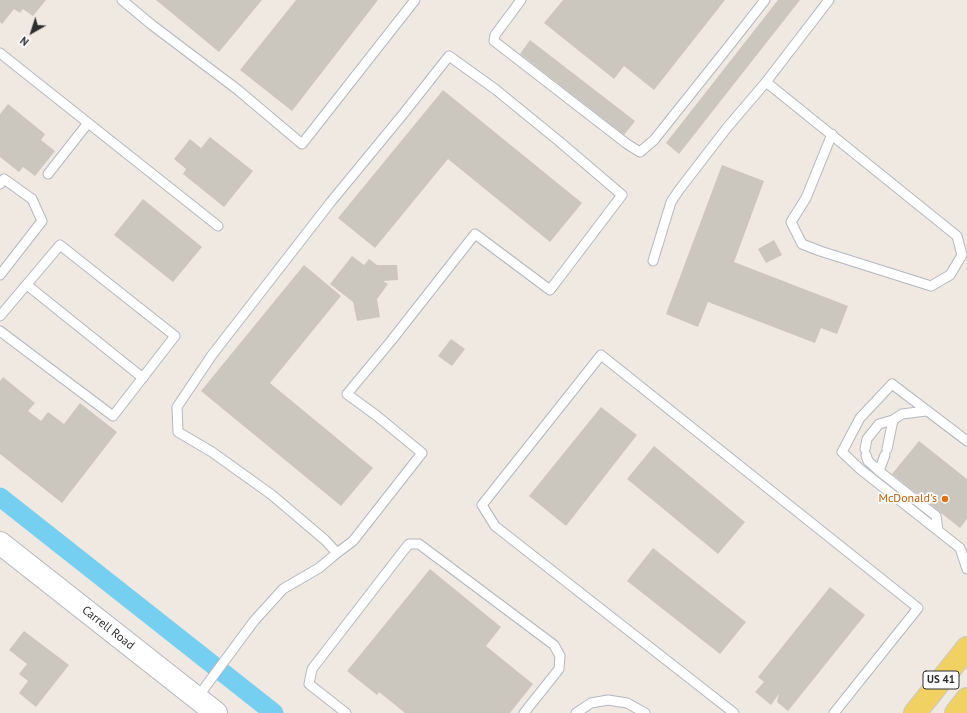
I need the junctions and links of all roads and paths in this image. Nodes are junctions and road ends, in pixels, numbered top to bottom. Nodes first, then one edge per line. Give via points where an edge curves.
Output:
1 (122, 0) edge
2 (415, 0) edge
3 (521, 0) edge
4 (765, 0) edge
5 (828, 0) edge
6 (0, 53) edge
7 (766, 82) junction
8 (88, 123) junction
9 (832, 134) junction
10 (48, 174) dead end
11 (0, 184) edge
12 (218, 226) dead end
13 (652, 261) dead end
14 (0, 275) edge
15 (27, 285) junction
16 (0, 316) edge
17 (0, 331) edge
18 (143, 378) junction
19 (926, 411) junction
20 (893, 420) junction
21 (967, 441) edge
22 (880, 471) junction
23 (938, 530) junction
24 (0, 543) edge
25 (964, 546) edge
26 (336, 552) junction
27 (967, 569) edge
28 (967, 648) edge
29 (197, 698) junction
30 (967, 699) edge
31 (216, 713) edge
32 (346, 713) edge
33 (524, 713) edge
34 (576, 713) edge
35 (645, 713) edge
36 (734, 713) edge
37 (834, 713) edge
38 (915, 713) edge
39 (956, 713) edge

1 - 2 lane via 238,90 302,144
3 - 4 lane via 495,35 494,42 640,152 654,140
5 - 7 lane
6 - 8 lane
7 - 9 lane
7 - 13 lane via 726,129 671,202
8 - 10 lane
8 - 12 lane
9 - 9 lane via 957,236 962,255 950,275 931,286 802,244 791,222 806,198
11 - 14 lane via 4,180 32,199 42,221
15 - 16 lane
15 - 18 lane
15 - 18 lane via 60,245 175,336
17 - 18 lane via 113,416
19 - 20 lane via 902,414
19 - 21 lane
19 - 23 lane via 892,384 860,418 842,452 860,470
20 - 22 lane
20 - 22 lane via 879,424 867,439 868,461
22 - 23 lane via 936,516
23 - 25 lane
24 - 29 street, Carrell Road
25 - 27 lane
26 - 26 lane via 353,541 422,453 347,394 476,234 550,290 622,195 560,142 449,56 212,355 177,407 178,432 212,452 272,495
26 - 29 lane via 319,568 283,589 254,621
28 - 38 main road, US 41
29 - 31 street, Carrell Road
30 - 39 main road, US 41
32 - 33 lane via 309,684 312,669 409,544 419,544 554,645 560,656 559,669
34 - 35 lane via 591,703 608,700 628,703
36 - 37 lane via 495,526 482,505 601,356 918,608

